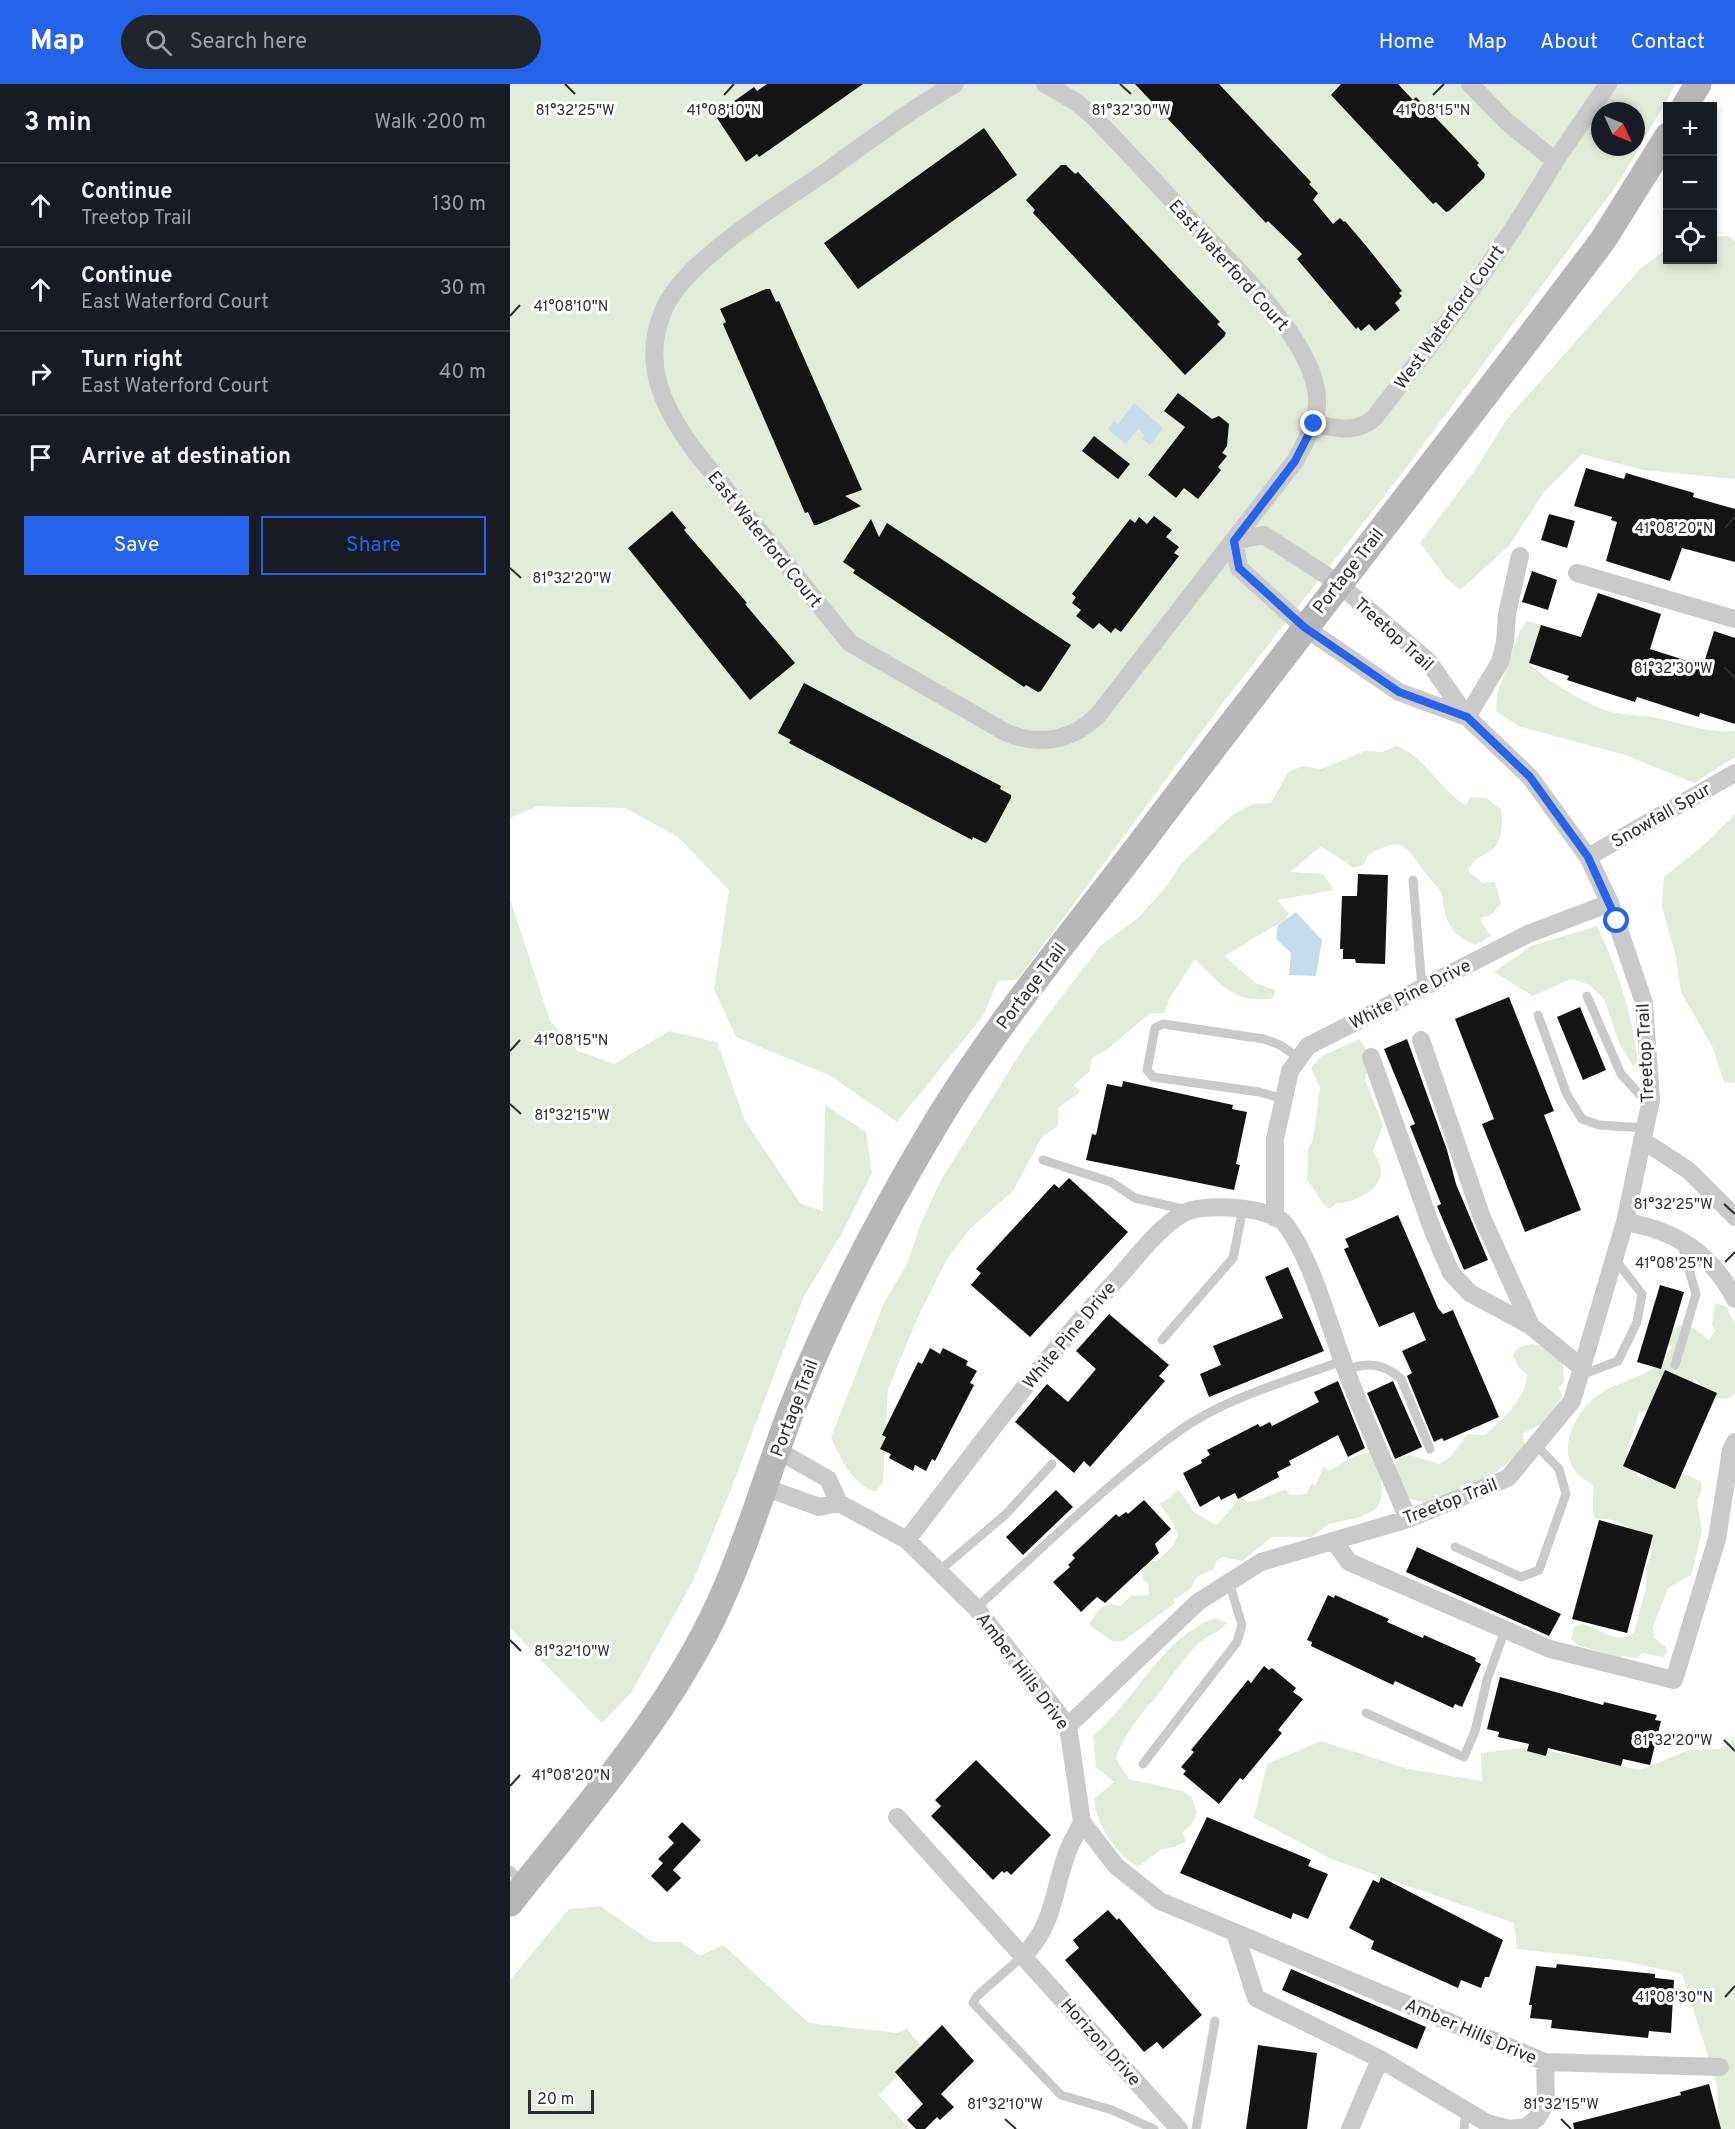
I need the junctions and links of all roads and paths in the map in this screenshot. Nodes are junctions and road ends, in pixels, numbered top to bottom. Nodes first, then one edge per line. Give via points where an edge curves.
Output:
1 (954, 84) edge
2 (1045, 84) edge
3 (1470, 84) edge
4 (1608, 84) edge
5 (1698, 84) edge
6 (1687, 102) edge
7 (1663, 144) edge
8 (1555, 161) junction
9 (1314, 424) junction
10 (1234, 541) junction
11 (1520, 556) dead end
12 (1577, 573) dead end
13 (1338, 584) junction
14 (1735, 619) edge
15 (1304, 627) junction
16 (1467, 717) junction
17 (1735, 773) edge
18 (1588, 857) junction
19 (1413, 880) dead end
20 (1610, 903) junction
21 (1422, 988) junction
22 (1587, 996) dead end
23 (1538, 1015) dead end
24 (1421, 1040) dead end
25 (1371, 1057) dead end
26 (1299, 1058) junction
27 (1284, 1100) junction
28 (1650, 1107) junction
29 (1644, 1134) junction
30 (1043, 1160) dead end
31 (1243, 1209) junction
32 (1190, 1211) junction
33 (1735, 1217) edge
34 (1275, 1218) junction
35 (1625, 1222) junction
36 (1680, 1239) junction
37 (1614, 1258) junction
38 (1735, 1299) edge
39 (1531, 1326) junction
40 (1162, 1340) dead end
41 (1344, 1365) junction
42 (1675, 1365) dead end
43 (1581, 1372) junction
44 (1735, 1442) edge
45 (1536, 1445) junction
46 (1430, 1449) dead end
47 (777, 1450) junction
48 (1052, 1464) dead end
49 (764, 1487) junction
50 (839, 1503) junction
51 (1408, 1519) junction
52 (907, 1540) junction
53 (1334, 1540) junction
54 (1455, 1546) dead end
55 (939, 1571) junction
56 (1229, 1582) junction
57 (976, 1608) junction
58 (1505, 1630) junction
59 (1366, 1713) dead end
60 (1068, 1726) junction
61 (1143, 1764) dead end
62 (897, 1817) dead end
63 (1082, 1822) junction
64 (515, 1886) edge
65 (1235, 1933) junction
66 (1024, 1955) junction
67 (1215, 2020) dead end
68 (1380, 2059) junction
69 (1545, 2062) junction
70 (1720, 2067) dead end
71 (1466, 2110) junction
72 (1154, 2129) edge
73 (1179, 2129) edge
74 (1196, 2129) edge
75 (1350, 2129) edge
76 (1464, 2129) edge

1 - 10 street, East Waterford Court via 773,209 691,271 665,308 655,357 659,390 672,420 850,643 954,705 1029,740 1059,739 1087,726
2 - 9 street, East Waterford Court via 1093,116 1283,322 1308,364 1316,387
3 - 8 street via 1513,128
4 - 8 street, West Waterford Court
5 - 6 main road
7 - 13 main road, Portage Trail via 1603,240
8 - 9 street, West Waterford Court via 1460,308 1374,418 1356,429
9 - 10 street, East Waterford Court via 1295,461
10 - 13 street via 1264,535
10 - 15 street via 1239,568
11 - 16 street via 1500,662
12 - 14 street
13 - 15 main road, Portage Trail
13 - 16 street, Treetop Trail via 1428,661
15 - 16 street, Treetop Trail via 1399,692
15 - 47 main road, Portage Trail via 1034,980 938,1119 864,1250 813,1358
16 - 18 street, Treetop Trail via 1530,777
17 - 18 street, Snowfall Spur
18 - 20 street, Treetop Trail
19 - 21 lane
20 - 21 street, White Pine Drive via 1528,934
20 - 28 street, Treetop Trail via 1644,1003
21 - 26 street, White Pine Drive via 1308,1046
22 - 28 lane via 1621,1074
23 - 29 lane via 1567,1095 1582,1119
24 - 39 street via 1481,1215
25 - 39 street via 1451,1273 1470,1293
26 - 27 street, White Pine Drive via 1290,1071
26 - 27 lane via 1264,1039 1163,1024 1155,1028 1147,1070 1153,1077 1259,1092
27 - 34 street, White Pine Drive via 1275,1139
28 - 29 street, Treetop Trail
29 - 33 street via 1688,1170
29 - 35 street, Treetop Trail
30 - 32 lane via 1110,1182 1135,1198
31 - 32 street, White Pine Drive via 1206,1207
31 - 34 street, White Pine Drive
31 - 40 lane via 1233,1258
32 - 52 street, White Pine Drive via 1161,1231 1042,1364
34 - 41 street via 1284,1223 1300,1252
35 - 36 street via 1652,1226
35 - 37 street, Treetop Trail
36 - 38 street via 1724,1278
36 - 42 lane via 1696,1294
37 - 43 street, Treetop Trail
37 - 43 lane via 1642,1294 1637,1322 1618,1361
39 - 43 street
41 - 46 lane via 1380,1366 1401,1379
41 - 51 street
41 - 57 lane via 1225,1405 1180,1430
43 - 45 street, Treetop Trail via 1572,1401
44 - 58 street via 1717,1539 1674,1680 1550,1649
45 - 51 street, Treetop Trail via 1508,1478
45 - 54 lane via 1559,1469 1566,1494 1539,1570 1521,1577
47 - 49 main road, Portage Trail
47 - 50 street via 828,1479
48 - 55 lane via 1005,1515
49 - 50 street, Amber Hills Drive via 819,1507
49 - 64 main road, Portage Trail via 739,1559 682,1676 648,1726
50 - 52 street, Amber Hills Drive
51 - 53 street, Treetop Trail
52 - 55 street, Amber Hills Drive
53 - 56 street, Treetop Trail via 1261,1562
53 - 58 street via 1349,1562
55 - 57 street, Amber Hills Drive
56 - 60 street, Treetop Trail via 1198,1602
56 - 61 lane via 1242,1625 1237,1642
57 - 60 street, Amber Hills Drive
58 - 59 lane via 1464,1757
60 - 63 street, Amber Hills Drive
62 - 66 street, Horizon Drive
63 - 65 street, Amber Hills Drive via 1116,1866 1160,1901
63 - 66 street via 1069,1848 1048,1921 1039,1940
65 - 68 street via 1256,1998
65 - 69 street, Amber Hills Drive
66 - 72 lane via 973,2002 1060,2095 1112,2110
66 - 73 street, Horizon Drive
67 - 74 lane
68 - 71 street
68 - 75 street
69 - 70 street, Amber Hills Drive
69 - 71 street via 1546,2103 1526,2127 1510,2129 1487,2123
71 - 76 lane

